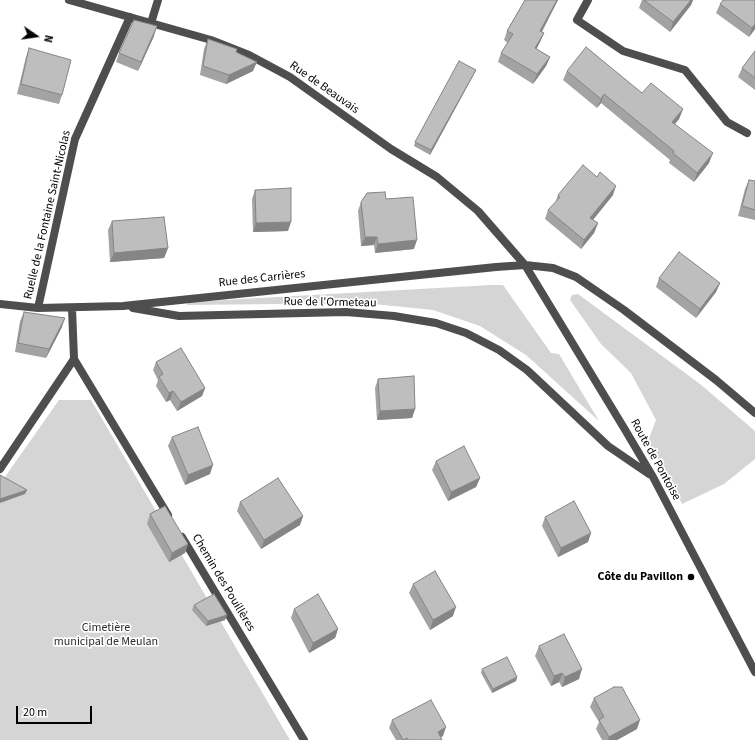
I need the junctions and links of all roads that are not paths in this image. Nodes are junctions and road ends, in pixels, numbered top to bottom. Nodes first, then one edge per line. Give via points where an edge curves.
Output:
1 (69, 0) edge
2 (158, 0) edge
3 (588, 0) edge
4 (130, 17) junction
5 (151, 23) junction
6 (747, 133) dead end
7 (525, 265) junction
8 (0, 304) edge
9 (123, 306) junction
10 (38, 308) junction
11 (72, 308) junction
12 (74, 359) junction
13 (755, 413) edge
14 (0, 469) edge
15 (653, 477) junction
16 (755, 672) edge
17 (304, 740) edge

1 - 4 street, Rue de Beauvais
2 - 5 street
3 - 6 street via 577,20 623,52 685,70 727,122
4 - 5 street, Rue de Beauvais
4 - 10 street, Ruelle de la Fontaine Saint-Nicolas via 75,139
5 - 7 street, Rue de Beauvais via 243,52 290,77 391,149 458,192
7 - 9 street, Rue des Carrières
7 - 13 street via 553,268 576,277 716,380
7 - 15 street, Route de Pontoise
8 - 10 street, Rue des Carrières
9 - 11 street, Rue des Carrières
9 - 15 street, Rue de l'Ormeteau via 179,316 346,312 436,323 466,333 499,350 527,370 608,446
10 - 11 street, Rue des Carrières
11 - 12 street, Chemin des Pouillères
12 - 14 street
12 - 17 street, Chemin des Pouillères
15 - 16 street, Route de Pontoise

